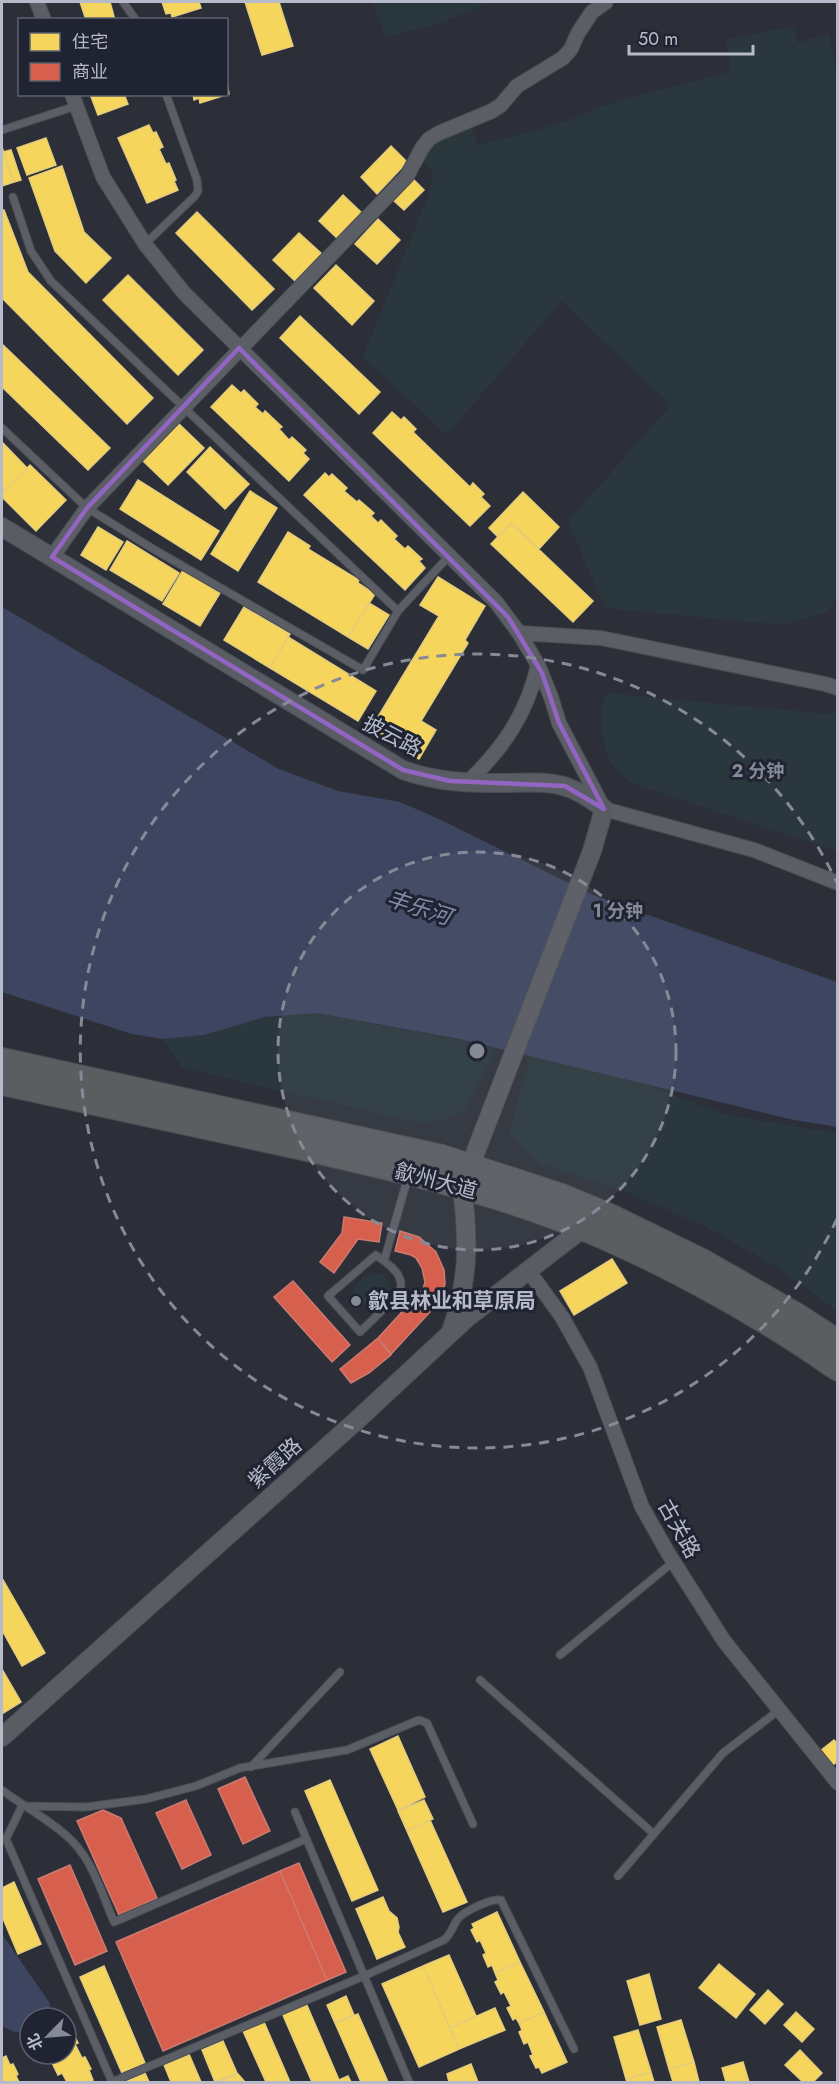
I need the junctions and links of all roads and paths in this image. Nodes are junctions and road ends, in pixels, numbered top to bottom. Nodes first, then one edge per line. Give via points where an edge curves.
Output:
1 (37, 2) edge
2 (123, 2) edge
3 (606, 2) edge
4 (43, 18) edge
5 (135, 18) edge
6 (167, 96) edge
7 (74, 100) edge
8 (2, 130) edge
9 (13, 197) dead end
10 (145, 244) junction
11 (239, 348) junction
12 (183, 407) junction
13 (2, 428) edge
14 (87, 508) junction
15 (2, 527) edge
16 (449, 556) junction
17 (51, 557) junction
18 (398, 611) junction
19 (519, 633) junction
20 (537, 665) junction
21 (837, 688) edge
22 (468, 782) junction
23 (604, 809) junction
24 (837, 883) edge
25 (2, 1060) edge
26 (2, 1083) edge
27 (410, 1173) junction
28 (466, 1176) junction
29 (582, 1229) junction
30 (384, 1261) junction
31 (528, 1270) junction
32 (452, 1332) junction
33 (837, 1342) edge
34 (837, 1369) edge
35 (673, 1562) junction
36 (560, 1655) dead end
37 (340, 1672) dead end
38 (480, 1680) dead end
39 (779, 1710) junction
40 (2, 1737) edge
41 (251, 1767) junction
42 (837, 1783) edge
43 (2, 1790) edge
44 (22, 1806) junction
45 (295, 1812) dead end
46 (473, 1824) dead end
47 (654, 1834) junction
48 (306, 1839) junction
49 (618, 1876) dead end
50 (364, 1976) junction
51 (574, 2049) dead end
52 (112, 2082) edge
53 (409, 2082) edge

1 - 4 street
2 - 5 lane
3 - 11 street via 592,12 563,58 522,82 492,111 429,139 407,176
6 - 10 lane via 198,191
7 - 8 lane
7 - 10 street via 103,177
9 - 12 lane via 31,251 51,281
10 - 11 street via 184,293
11 - 12 street
11 - 16 street
12 - 14 street
12 - 18 lane
13 - 14 lane
14 - 17 street
14 - 18 lane via 363,670
15 - 17 street, 披云路
16 - 18 lane
16 - 19 street via 496,602
17 - 22 street, 披云路 via 386,762 420,776
19 - 20 street
19 - 21 street via 602,638
20 - 22 street via 532,690 520,717 501,747
20 - 23 street via 559,723
22 - 23 street, 披云路 via 552,783 577,791
23 - 24 street, 披云路 via 754,850
23 - 28 street via 592,851
25 - 28 highway, 歙州大道 via 442,1157
26 - 27 highway, 歙州大道
27 - 28 highway, 歙州大道
27 - 30 lane
28 - 29 highway, 歙州大道
28 - 32 street via 466,1268
28 - 33 highway, 歙州大道 via 562,1196 751,1288
29 - 31 street, 紫霞路
29 - 34 highway, 歙州大道 via 693,1282
30 - 30 lane via 376,1255 328,1296 360,1332 401,1289 399,1274
31 - 32 street, 紫霞路
31 - 35 street, 古关路 via 562,1317 590,1367 642,1507
32 - 40 street, 紫霞路
35 - 36 lane
35 - 39 street, 古关路 via 724,1641
37 - 41 lane
38 - 47 lane
39 - 42 street, 古关路
39 - 47 lane via 723,1753
41 - 44 lane via 146,1799 86,1807
41 - 46 lane via 347,1750 419,1720 427,1723
43 - 44 lane
44 - 48 lane via 59,1830 81,1851 114,1922
44 - 52 lane via 6,1839
45 - 48 lane
47 - 49 lane
48 - 50 lane
50 - 51 lane via 444,1941 462,1915 494,1899 501,1900
50 - 52 lane
50 - 53 lane

